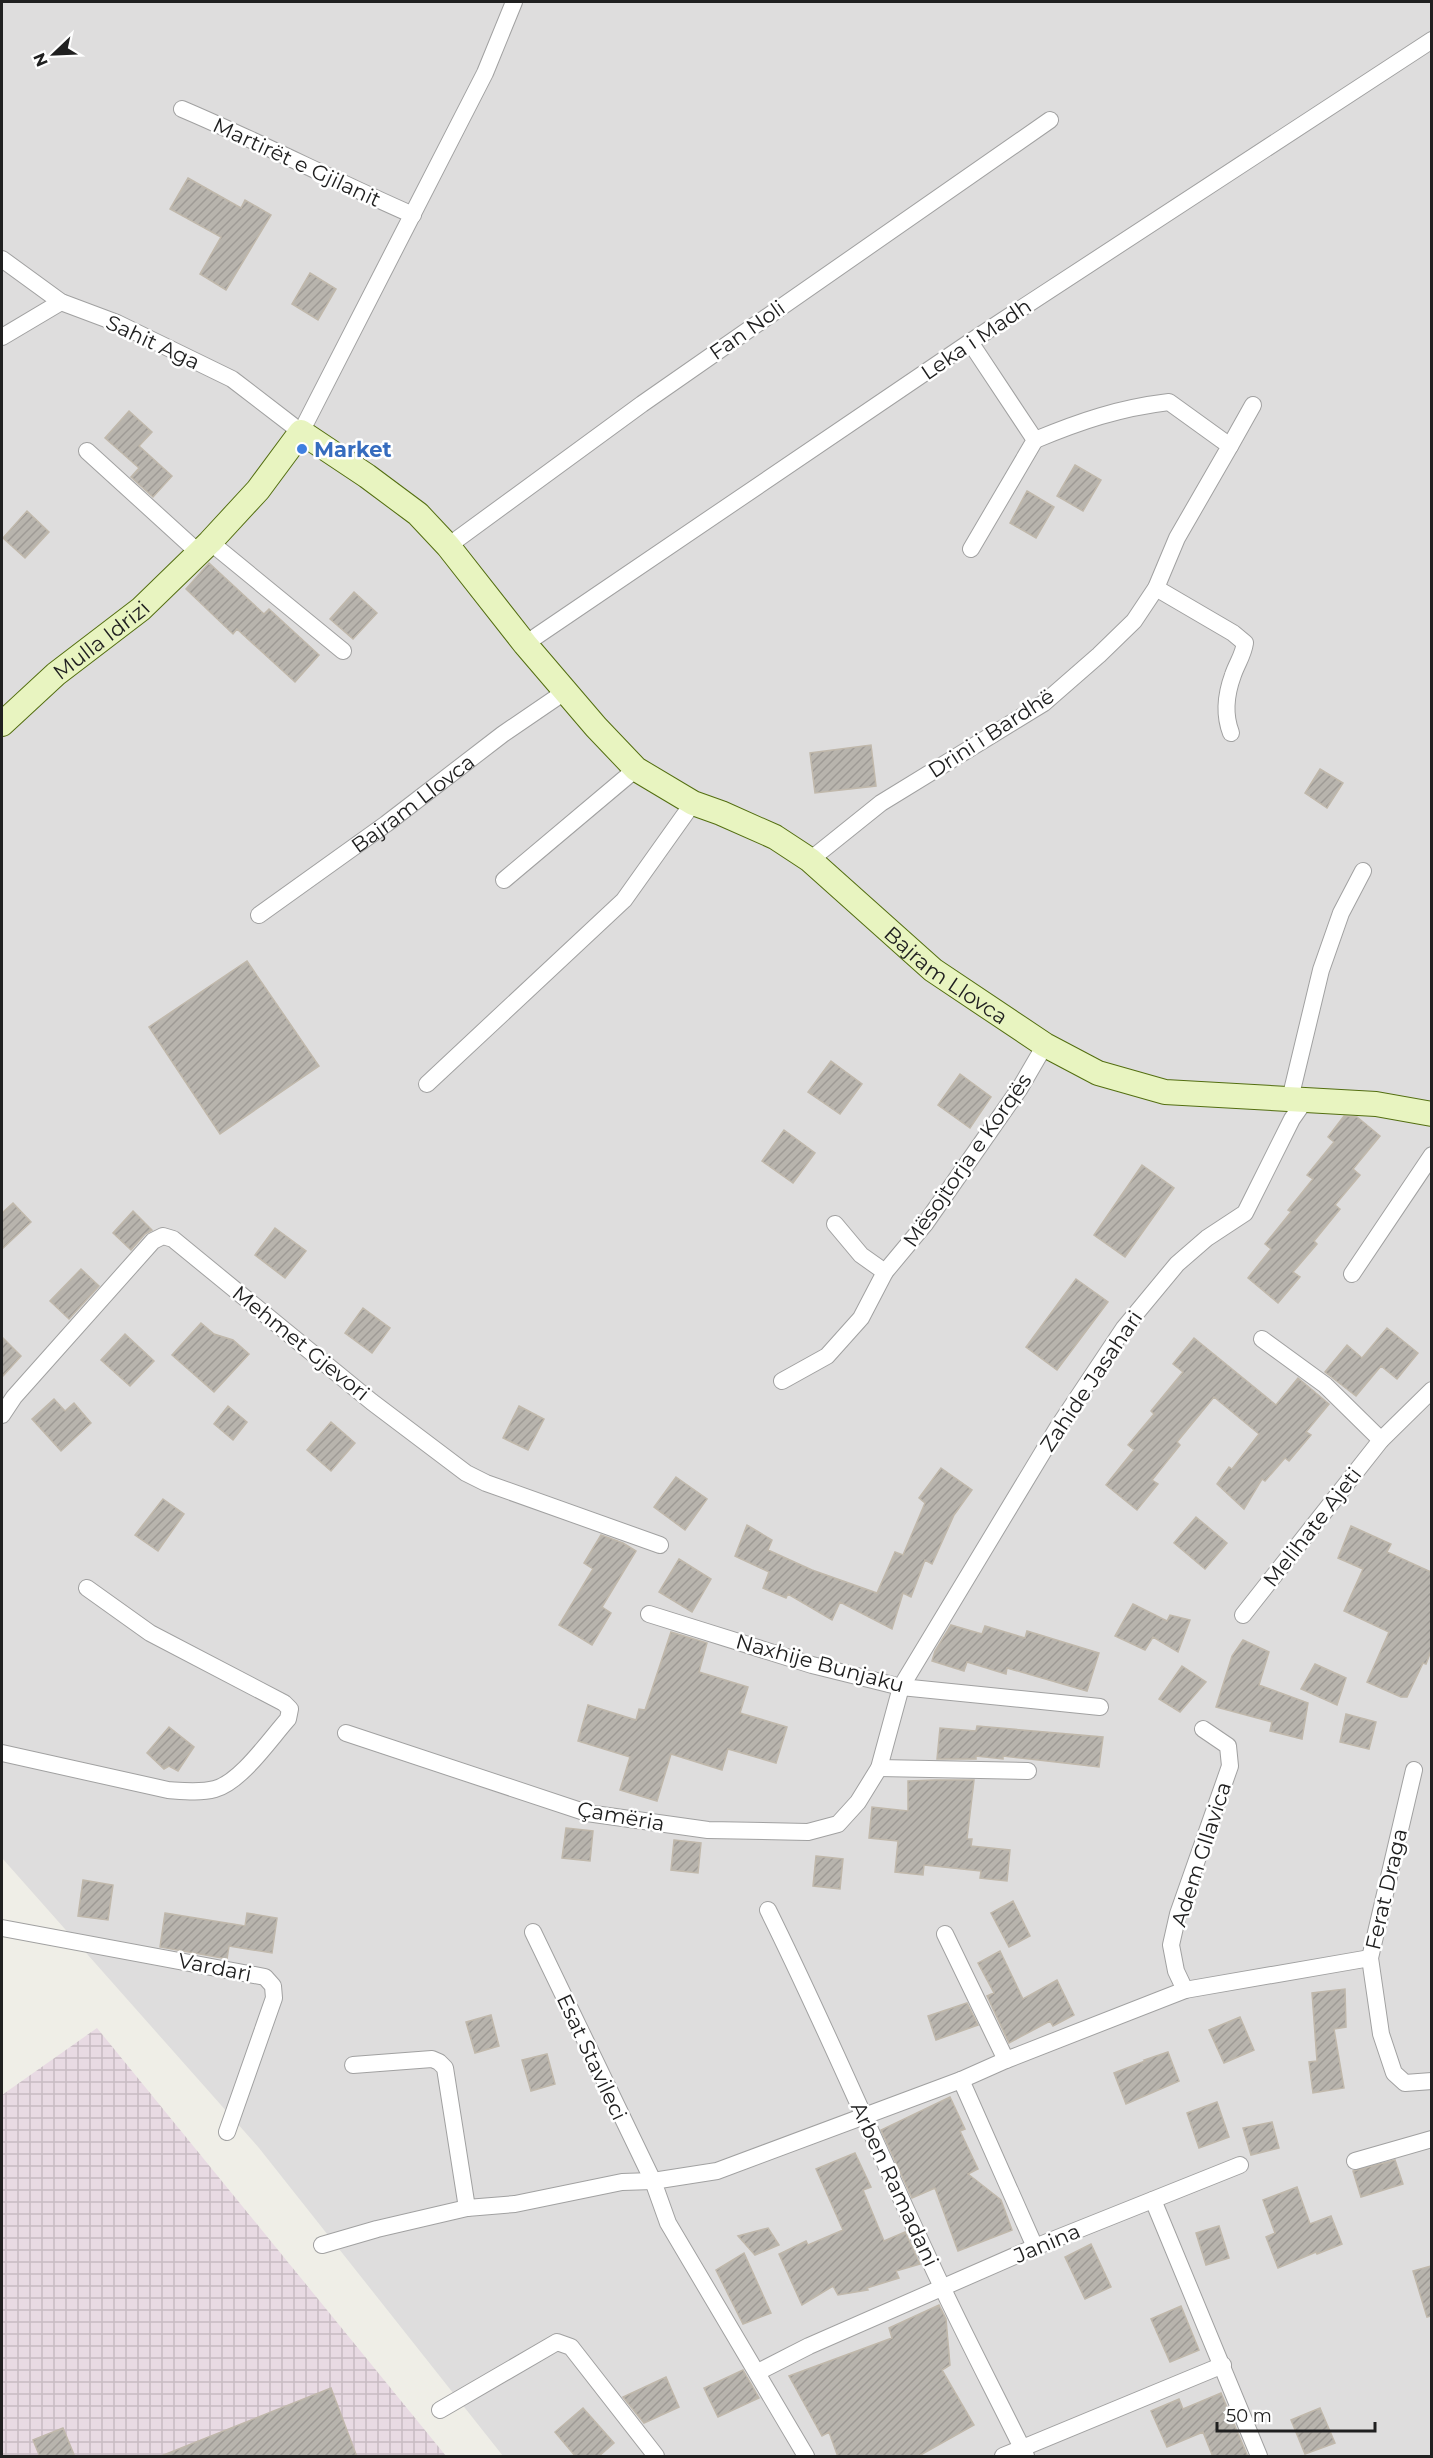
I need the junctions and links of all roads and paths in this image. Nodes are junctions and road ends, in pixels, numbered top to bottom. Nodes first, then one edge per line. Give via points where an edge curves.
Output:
1 (514, 2) edge
2 (1431, 40) edge
3 (182, 109) dead end
4 (1050, 120) dead end
5 (413, 215) junction
6 (2, 259) edge
7 (61, 302) junction
8 (2, 337) edge
9 (970, 342) junction
10 (1253, 405) dead end
11 (302, 432) junction
12 (1035, 440) junction
13 (1230, 446) junction
14 (87, 452) dead end
15 (448, 546) junction
16 (205, 548) junction
17 (971, 549) dead end
18 (1156, 588) junction
19 (525, 644) junction
20 (342, 651) dead end
21 (566, 691) junction
22 (2, 724) edge
23 (1231, 733) dead end
24 (636, 769) junction
25 (693, 803) junction
26 (810, 860) junction
27 (1364, 871) dead end
28 (504, 880) dead end
29 (259, 915) dead end
30 (1045, 1045) junction
31 (427, 1084) dead end
32 (1298, 1099) junction
33 (1431, 1114) edge
34 (1431, 1155) edge
35 (835, 1224) dead end
36 (885, 1272) junction
37 (1352, 1274) dead end
38 (1262, 1339) dead end
39 (782, 1381) dead end
40 (1431, 1390) edge
41 (2, 1415) edge
42 (1381, 1440) junction
43 (660, 1545) dead end
44 (87, 1588) dead end
45 (650, 1614) dead end
46 (1243, 1615) dead end
47 (901, 1687) junction
48 (1100, 1707) dead end
49 (1203, 1729) dead end
50 (346, 1733) dead end
51 (2, 1753) edge
52 (879, 1768) junction
53 (1413, 1770) dead end
54 (1028, 1771) dead end
55 (768, 1910) dead end
56 (2, 1928) edge
57 (533, 1932) dead end
58 (945, 1934) dead end
59 (1370, 1959) junction
60 (1185, 1990) junction
61 (1005, 2060) junction
62 (353, 2065) dead end
63 (961, 2080) junction
64 (1431, 2081) edge
65 (862, 2115) junction
66 (227, 2132) dead end
67 (1431, 2139) edge
68 (1354, 2162) dead end
69 (1240, 2165) dead end
70 (653, 2181) junction
71 (1153, 2200) junction
72 (467, 2208) junction
73 (322, 2245) dead end
74 (1035, 2247) junction
75 (943, 2289) junction
76 (1223, 2365) junction
77 (758, 2372) junction
78 (440, 2410) dead end
79 (1024, 2453) edge
80 (656, 2457) edge
81 (806, 2457) edge
82 (1003, 2457) edge
83 (1260, 2457) edge

1 - 5 street via 485,73
2 - 9 street, Leka i Madh
3 - 5 street, Martirët e Gjilanit
4 - 15 street, Fan Noli via 642,404
5 - 11 street
6 - 7 street, Sahit Aga
7 - 8 street
7 - 11 street, Sahit Aga via 117,323 232,379
9 - 12 street
9 - 19 street, Leka i Madh
10 - 13 street, Drini i Bardhë
11 - 15 street, Bajram Llovca via 418,514
11 - 16 street, Mulla Idrizi via 258,490
12 - 13 street via 1131,406 1169,402
12 - 17 street
13 - 18 street, Drini i Bardhë via 1178,537
14 - 16 street
15 - 19 street, Bajram Llovca
16 - 20 street
16 - 22 street, Mulla Idrizi via 141,609 56,674
18 - 23 street via 1245,643 1228,694 1227,721
18 - 26 street, Drini i Bardhë via 1134,621 1044,703 881,803
19 - 21 street, Bajram Llovca
21 - 24 street, Bajram Llovca
21 - 29 street, Bajram Llovca
24 - 25 street, Bajram Llovca
24 - 28 street
25 - 26 street, Bajram Llovca via 775,837
25 - 31 street via 624,900
26 - 30 street, Bajram Llovca via 933,970
27 - 32 street via 1341,913 1321,970
30 - 32 street, Bajram Llovca via 1098,1073 1165,1092
30 - 36 street, Mësojtorja e Korqës via 1020,1088 925,1224
32 - 33 street, Bajram Llovca via 1376,1104
32 - 47 street, Zahide Jasahari via 1245,1213 1177,1264 1124,1328 1052,1437
34 - 37 street
35 - 36 street via 861,1255
36 - 39 street, Mësojtorja e Korqës via 861,1318 827,1356
38 - 42 street via 1325,1385
40 - 42 street, Melihate Ajeti
41 - 43 street, Mehmet Gjevori via 153,1241 163,1236 173,1239 372,1402 466,1473
42 - 46 street, Melihate Ajeti
44 - 51 street via 150,1633 284,1703 290,1709 288,1719 233,1780 215,1789 168,1790
45 - 47 street, Naxhije Bunjaku via 812,1665
47 - 48 street, Naxhije Bunjaku
47 - 52 street, Çamëria
49 - 60 street, Adem Gllavica via 1228,1746 1230,1766 1178,1914 1171,1945
50 - 52 street, Çamëria via 587,1813 708,1830 808,1832 838,1824 858,1802
52 - 54 street
53 - 59 street, Ferat Draga
55 - 65 street, Arben Ramadani
56 - 66 street, Vardari via 265,1977 273,1986 274,1998
57 - 70 street, Esat Stavileci
58 - 61 street
59 - 60 street
59 - 64 street, Ferat Draga via 1381,2034 1394,2073 1405,2084
60 - 61 street
61 - 63 street
62 - 72 street via 432,2059 445,2068
63 - 65 street
63 - 74 street
65 - 70 street via 717,2171
65 - 75 street, Arben Ramadani
67 - 68 street
69 - 71 street, Janina
70 - 72 street via 622,2182 515,2204
70 - 77 street, Esat Stavileci via 668,2223
71 - 74 street, Janina
71 - 76 street
72 - 73 street
74 - 75 street, Janina
75 - 77 street
75 - 79 street, Arben Ramadani
76 - 79 street
76 - 83 street
77 - 81 street, Esat Stavileci
78 - 80 street via 557,2342 571,2347
79 - 82 street

